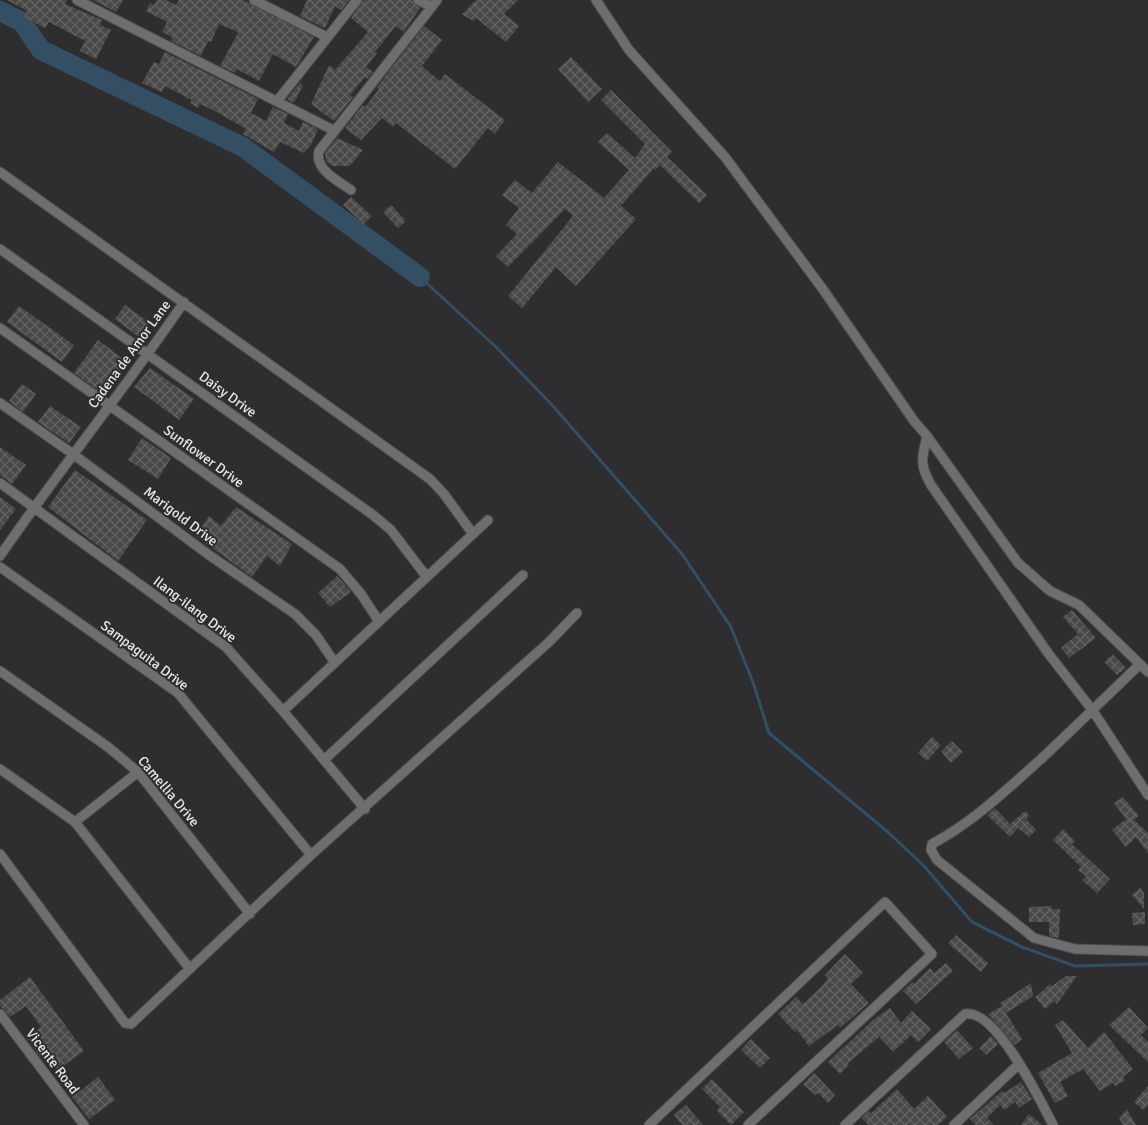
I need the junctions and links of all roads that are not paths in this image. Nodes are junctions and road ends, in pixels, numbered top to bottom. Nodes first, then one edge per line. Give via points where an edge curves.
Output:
1 (77, 0) edge
2 (254, 0) edge
3 (357, 0) edge
4 (418, 0) edge
5 (596, 0) edge
6 (434, 4) edge
7 (327, 36) junction
8 (278, 100) junction
9 (333, 130) junction
10 (0, 172) edge
11 (351, 190) dead end
12 (0, 249) edge
13 (184, 302) junction
14 (0, 328) edge
15 (149, 354) junction
16 (0, 403) edge
17 (110, 405) junction
18 (927, 436) junction
19 (74, 454) junction
20 (0, 483) edge
21 (34, 507) junction
22 (488, 520) dead end
23 (473, 534) junction
24 (0, 556) edge
25 (0, 567) edge
26 (522, 575) dead end
27 (426, 576) junction
28 (577, 613) dead end
29 (378, 620) junction
30 (335, 663) junction
31 (1138, 665) junction
32 (0, 671) edge
33 (1148, 672) edge
34 (283, 711) junction
35 (1093, 711) junction
36 (324, 760) junction
37 (0, 769) edge
38 (138, 772) junction
39 (1148, 795) edge
40 (365, 809) junction
41 (75, 822) junction
42 (0, 854) edge
43 (311, 855) junction
44 (250, 914) junction
45 (1148, 951) edge
46 (190, 969) junction
47 (0, 1014) edge
48 (1018, 1065) junction
49 (84, 1125) edge
50 (649, 1125) edge
51 (748, 1125) edge
52 (845, 1125) edge
53 (954, 1125) edge
54 (1053, 1125) edge

1 - 8 street
2 - 7 street
3 - 7 street
4 - 6 street
5 - 18 street via 629,50 725,158
6 - 9 street
7 - 8 street
8 - 9 street
9 - 11 street via 319,151 319,163
10 - 13 street, Cadena de Amor Lane
12 - 15 street, Daisy Drive
13 - 15 street, Cadena de Amor Lane
13 - 23 street via 430,479
14 - 17 street, Sunflower Drive
15 - 17 street, Cadena de Amor Lane
15 - 27 street, Daisy Drive via 373,515 391,530
16 - 19 street, Marigold Drive
17 - 19 street, Cadena de Amor Lane
17 - 29 street, Sunflower Drive via 340,569
18 - 31 street via 1018,562 1050,591 1079,605
18 - 35 street via 921,460 922,469 931,484 1048,653
19 - 21 street, Cadena de Amor Lane
19 - 30 street, Marigold Drive via 209,555 295,614 316,635
20 - 21 street, Ilang-ilang Drive
21 - 24 street, Cadena de Amor Lane
21 - 34 street, Ilang-ilang Drive via 226,647
22 - 23 street
23 - 27 street
25 - 43 street, Sampaguita Drive via 178,693
26 - 36 street
27 - 29 street
28 - 40 street
29 - 30 street
30 - 34 street
31 - 33 street
31 - 35 street
32 - 38 street, Camellia Drive
34 - 36 street, Ilang-ilang Drive
35 - 39 street
35 - 45 street via 990,805 956,831 932,844 931,850 936,860 1034,938 1075,949
36 - 40 street, Ilang-ilang Drive
37 - 41 street
38 - 41 street
38 - 44 street, Camellia Drive
40 - 43 street
41 - 46 street
42 - 46 street via 125,1023 131,1024
43 - 44 street
44 - 46 street
47 - 49 street, Vicente Road
48 - 52 street via 1003,1039 977,1015 964,1014
48 - 53 street
48 - 54 street
50 - 51 street via 885,902 932,954

